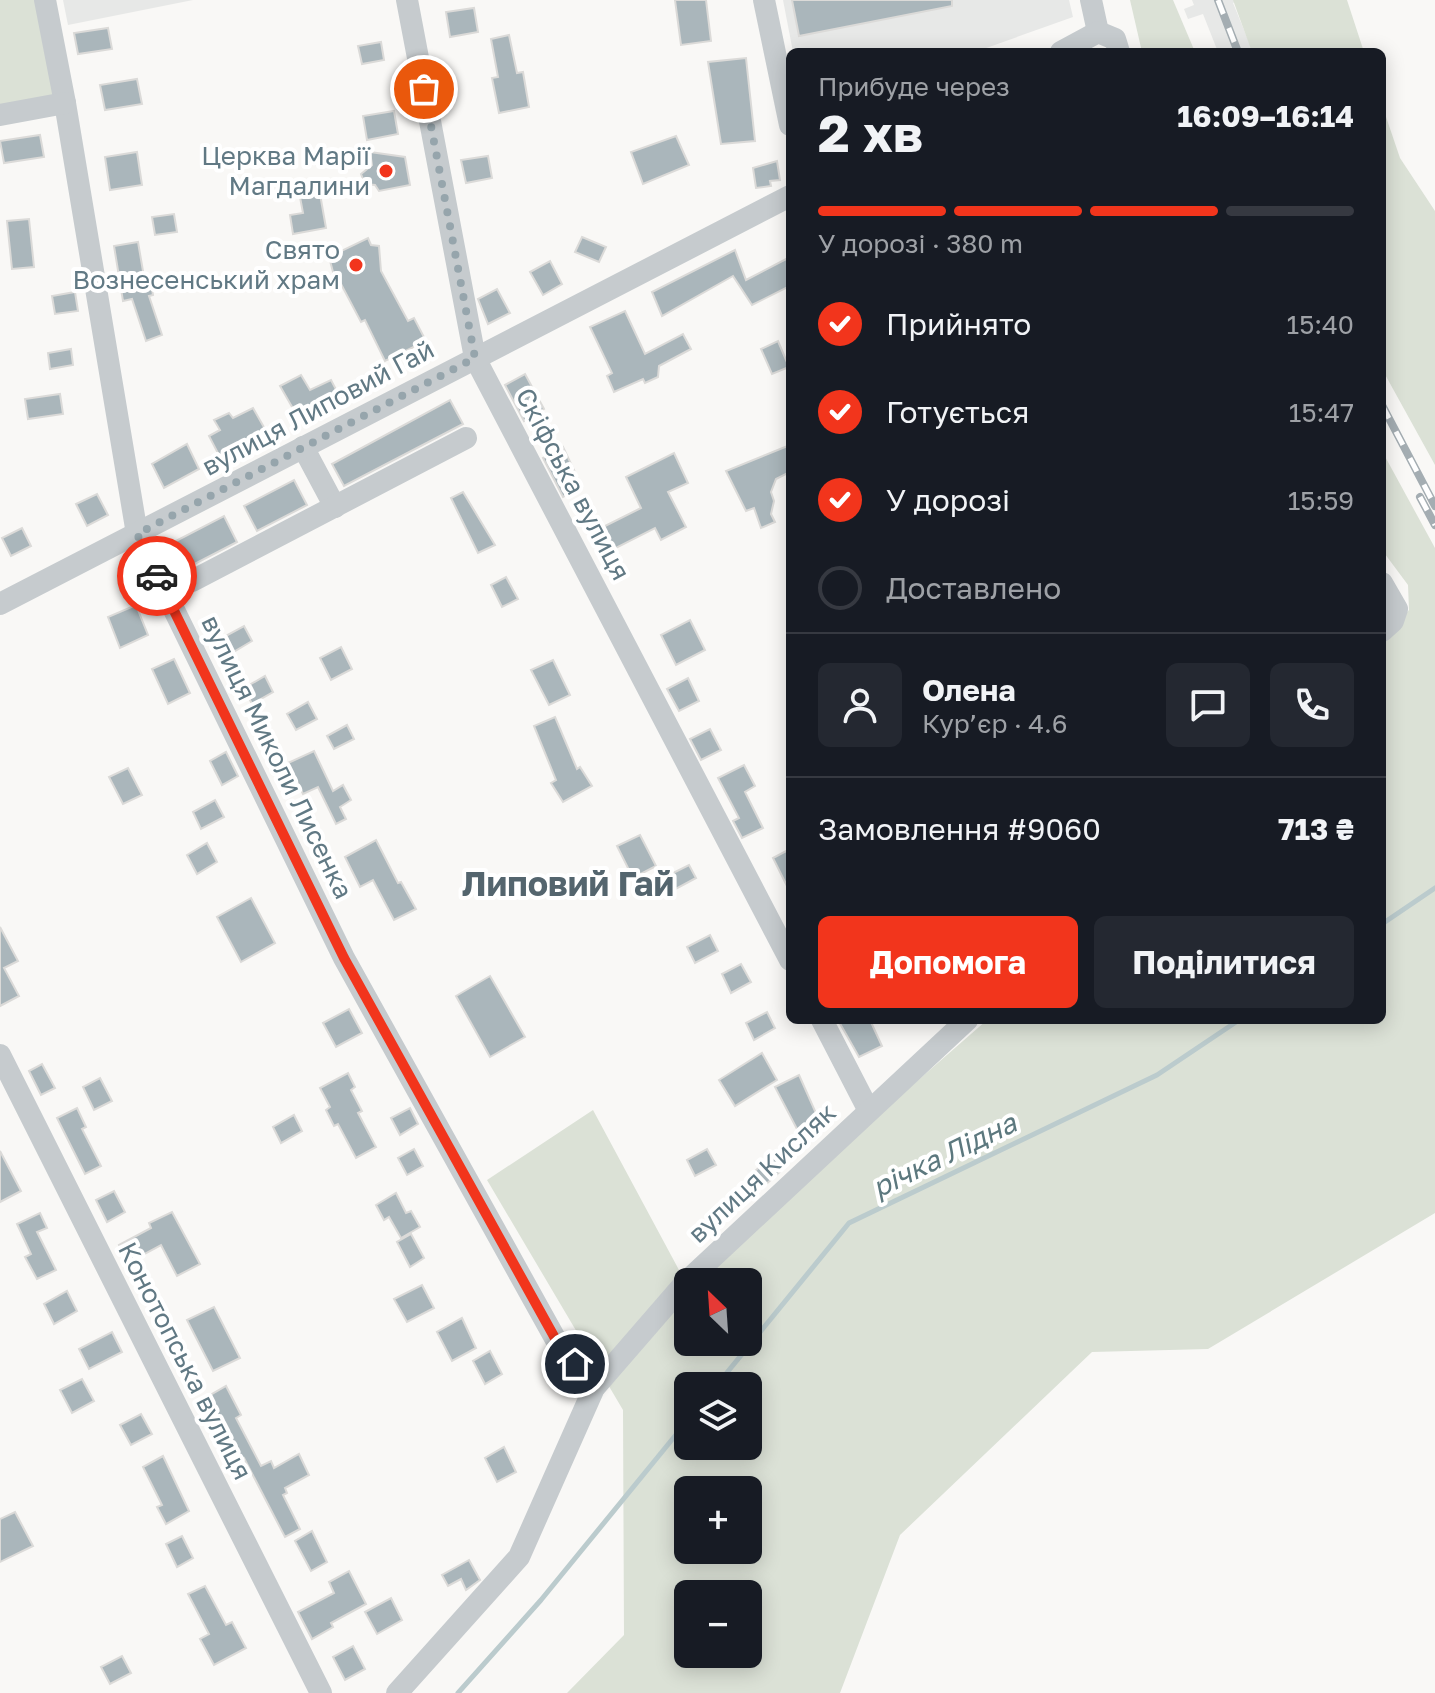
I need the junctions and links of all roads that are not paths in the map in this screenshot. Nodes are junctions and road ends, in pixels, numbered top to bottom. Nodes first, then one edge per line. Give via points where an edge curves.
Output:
1 (45, 0) edge
2 (407, 0) edge
3 (764, 0) edge
4 (1091, 0) edge
5 (1110, 41) edge
6 (1079, 48) edge
7 (65, 103) junction
8 (786, 106) edge
9 (0, 115) edge
10 (786, 198) edge
11 (475, 358) junction
12 (466, 438) dead end
13 (303, 447) junction
14 (335, 507) junction
15 (137, 534) junction
16 (192, 581) dead end
17 (1386, 590) edge
18 (0, 604) edge
19 (1387, 626) edge
20 (786, 952) edge
21 (824, 1024) edge
22 (963, 1024) edge
23 (0, 1055) edge
24 (869, 1111) junction
25 (594, 1388) junction
26 (321, 1693) edge
27 (397, 1693) edge

1 - 7 street, вулиця Миколи Лисенка
2 - 11 street, Скіфська вулиця
3 - 8 street
4 - 5 street
5 - 6 street
7 - 9 street
7 - 15 street, вулиця Миколи Лисенка
10 - 11 street, вулиця Липовий Гай
11 - 13 street, вулиця Липовий Гай
11 - 20 street, Скіфська вулиця
12 - 14 street
13 - 14 street
13 - 15 street, вулиця Липовий Гай
14 - 16 street
15 - 18 street, вулиця Липовий Гай
15 - 25 street, вулиця Миколи Лисенка via 344,958 556,1340
17 - 19 street via 1397,609
21 - 24 street
22 - 24 street, вулиця Кисляк
23 - 26 street, Конотопська вулиця
24 - 25 street, вулиця Кисляк via 685,1283
25 - 27 street, вулиця Кисляк via 519,1557

